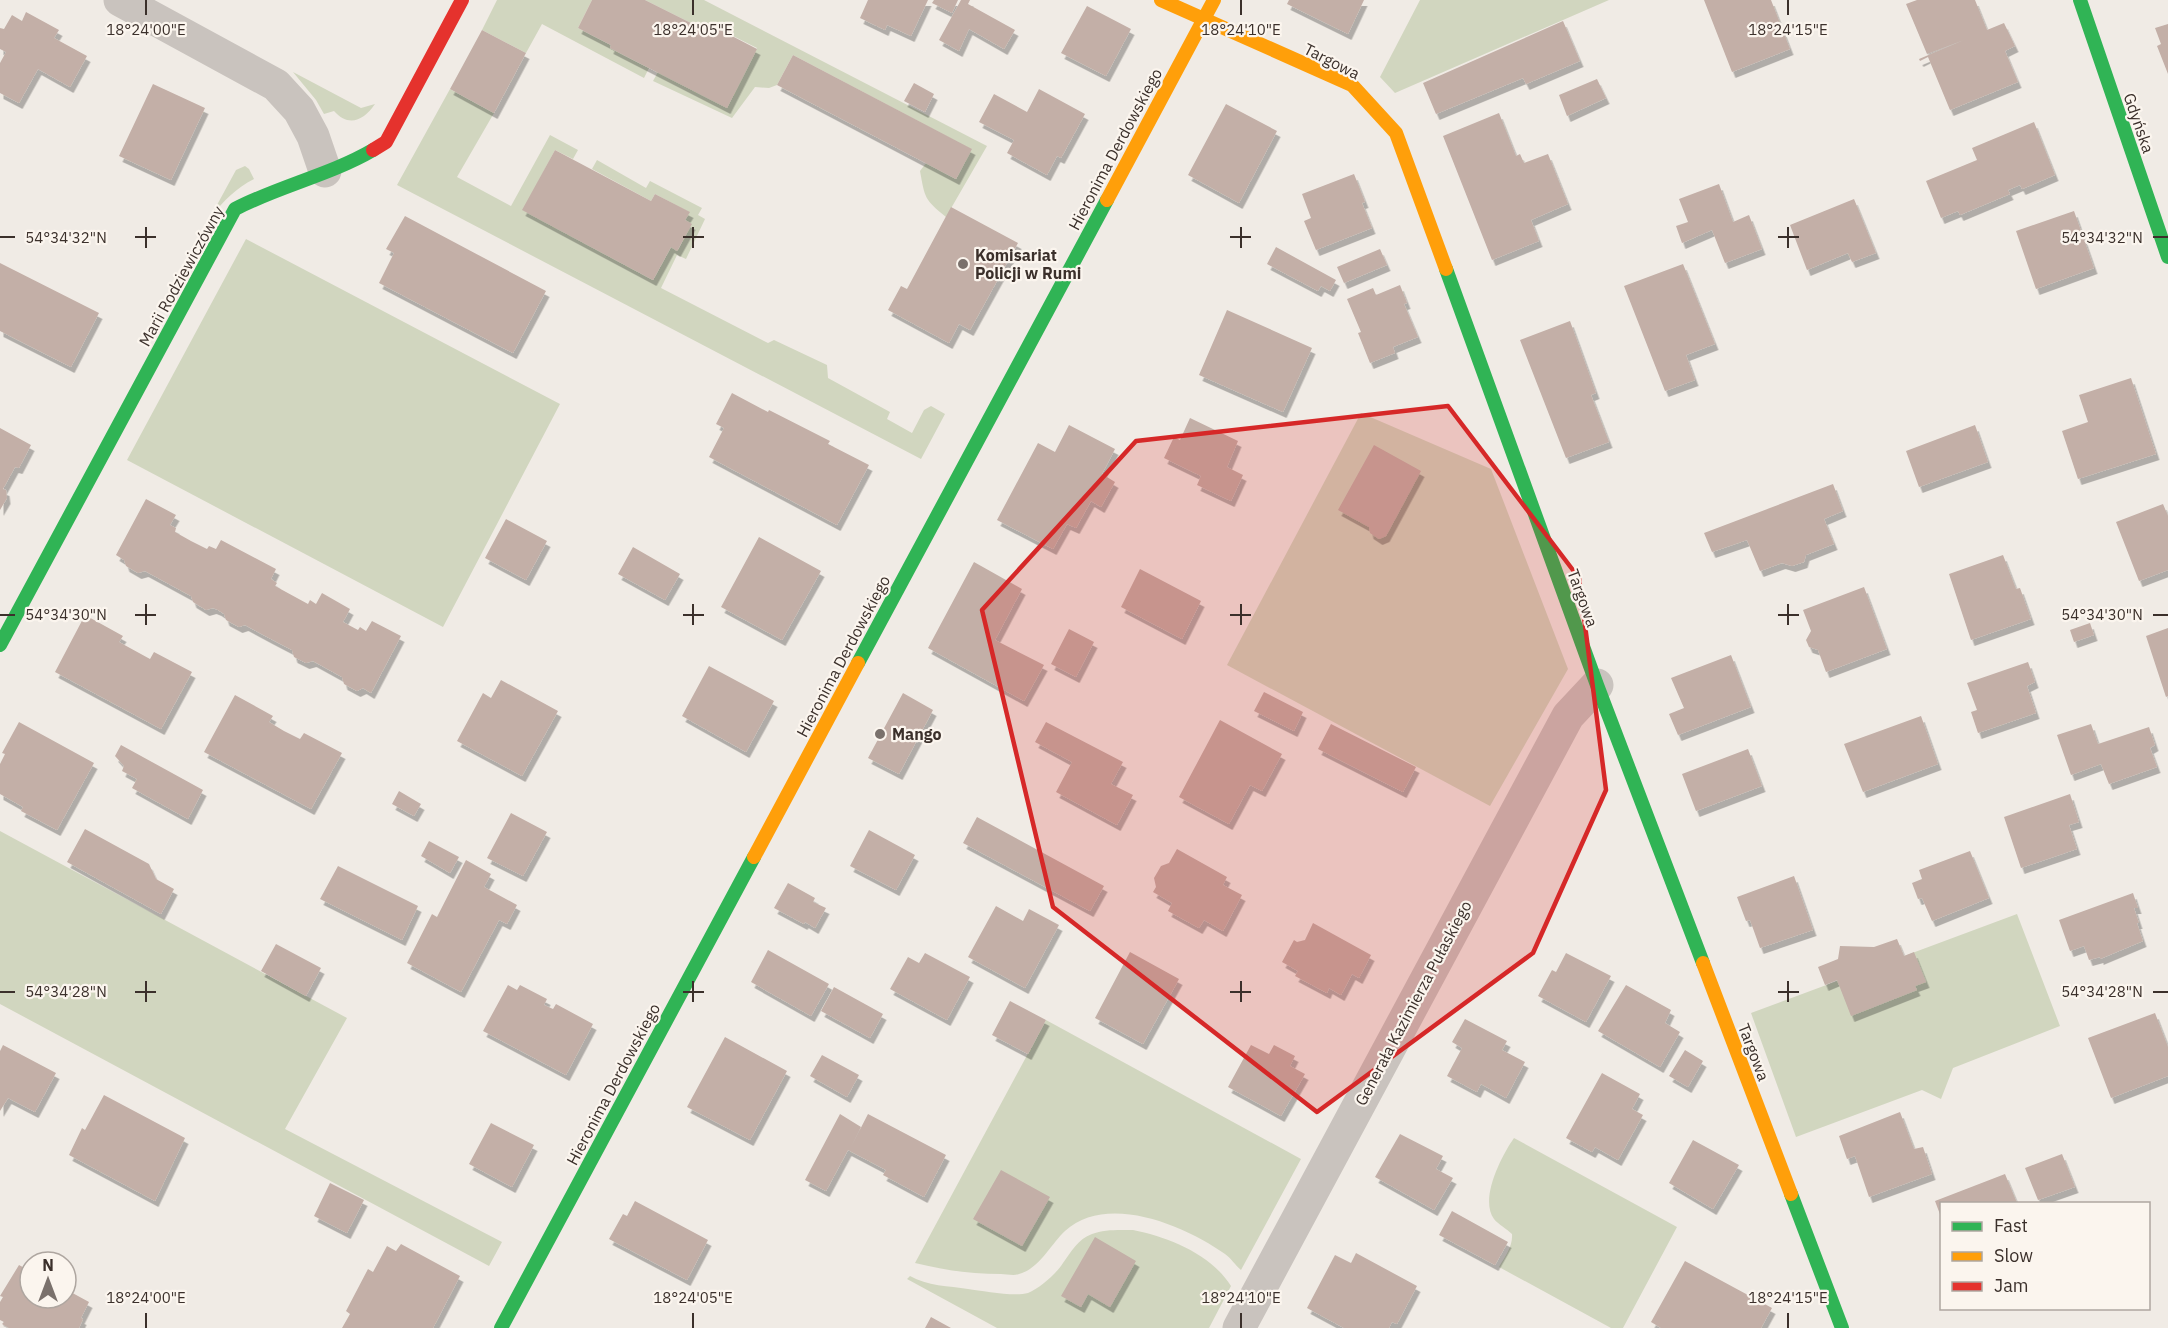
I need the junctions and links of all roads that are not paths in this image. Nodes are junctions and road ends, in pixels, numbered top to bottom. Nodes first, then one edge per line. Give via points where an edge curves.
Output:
1 (120, 0) edge
2 (462, 0) edge
3 (1161, 0) edge
4 (1214, 0) edge
5 (2080, 0) edge
6 (1204, 19) junction
7 (325, 171) junction
8 (2168, 257) edge
9 (0, 645) edge
10 (1597, 685) junction
11 (1250, 1324) edge
12 (501, 1328) edge
13 (1842, 1328) edge

1 - 7 street via 276,85 299,110
2 - 7 street, Marii Rodziewiczówny via 386,142 368,154
3 - 6 street, Targowa
4 - 6 street, Hieronima Derdowskiego
5 - 8 street, Gdyńska
6 - 10 street, Targowa via 1352,85 1396,133
6 - 12 street, Hieronima Derdowskiego
7 - 9 street, Marii Rodziewiczówny via 256,196 236,209
10 - 11 street, Generała Kazimierza Pułaskiego via 1568,716
10 - 13 street, Targowa

